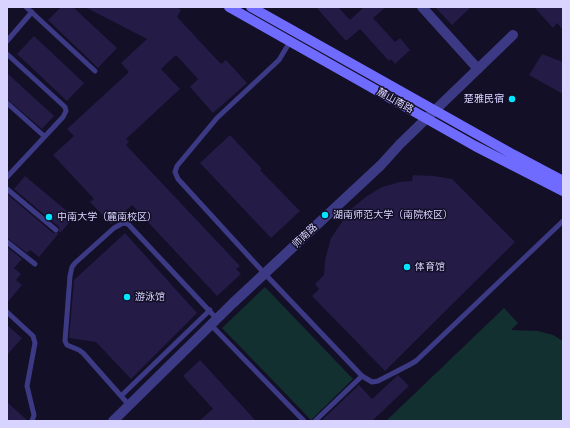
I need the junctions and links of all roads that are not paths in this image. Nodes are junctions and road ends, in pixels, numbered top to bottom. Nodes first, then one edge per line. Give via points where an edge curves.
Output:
1 (26, 7) edge
2 (229, 7) edge
3 (251, 7) edge
4 (422, 7) edge
5 (32, 12) junction
6 (513, 35) dead end
7 (293, 37) junction
8 (7, 41) edge
9 (7, 54) edge
10 (478, 69) junction
11 (96, 71) dead end
12 (7, 103) edge
13 (435, 111) junction
14 (427, 118) junction
15 (44, 136) junction
16 (7, 177) edge
17 (563, 181) edge
18 (7, 189) edge
19 (563, 191) edge
20 (563, 221) edge
21 (56, 230) dead end
22 (7, 242) edge
23 (35, 264) dead end
24 (264, 274) junction
25 (210, 310) junction
26 (7, 312) edge
27 (214, 322) junction
28 (362, 376) junction
29 (121, 396) junction
30 (130, 405) junction
31 (32, 421) edge
32 (113, 421) edge
33 (304, 421) edge
34 (315, 421) edge

1 - 5 lane
2 - 7 main road, 麓山南路
3 - 7 main road, 麓山南路
4 - 10 street
5 - 8 lane
5 - 11 lane
6 - 10 street, 师南路
7 - 13 main road, 麓山南路
7 - 14 main road, 麓山南路
7 - 24 lane via 280,60 216,118 177,166 175,172 178,179
9 - 15 lane via 65,107 63,116
10 - 13 street, 师南路
12 - 15 lane
13 - 14 street, 师南路
13 - 17 main road, 麓山南路
14 - 19 main road, 麓山南路
14 - 24 street, 师南路 via 381,165
15 - 16 lane
18 - 21 lane
20 - 28 lane via 416,361 378,381 372,382
22 - 23 lane
24 - 27 street, 师南路
24 - 28 lane
25 - 27 lane
25 - 29 lane
25 - 29 lane via 128,224 118,225 75,263 70,276 65,341 67,345 83,353
26 - 31 lane via 33,336 35,343 27,386 34,415
27 - 30 street, 师南路
27 - 33 lane
28 - 34 lane
29 - 30 lane
30 - 32 street, 师南路

